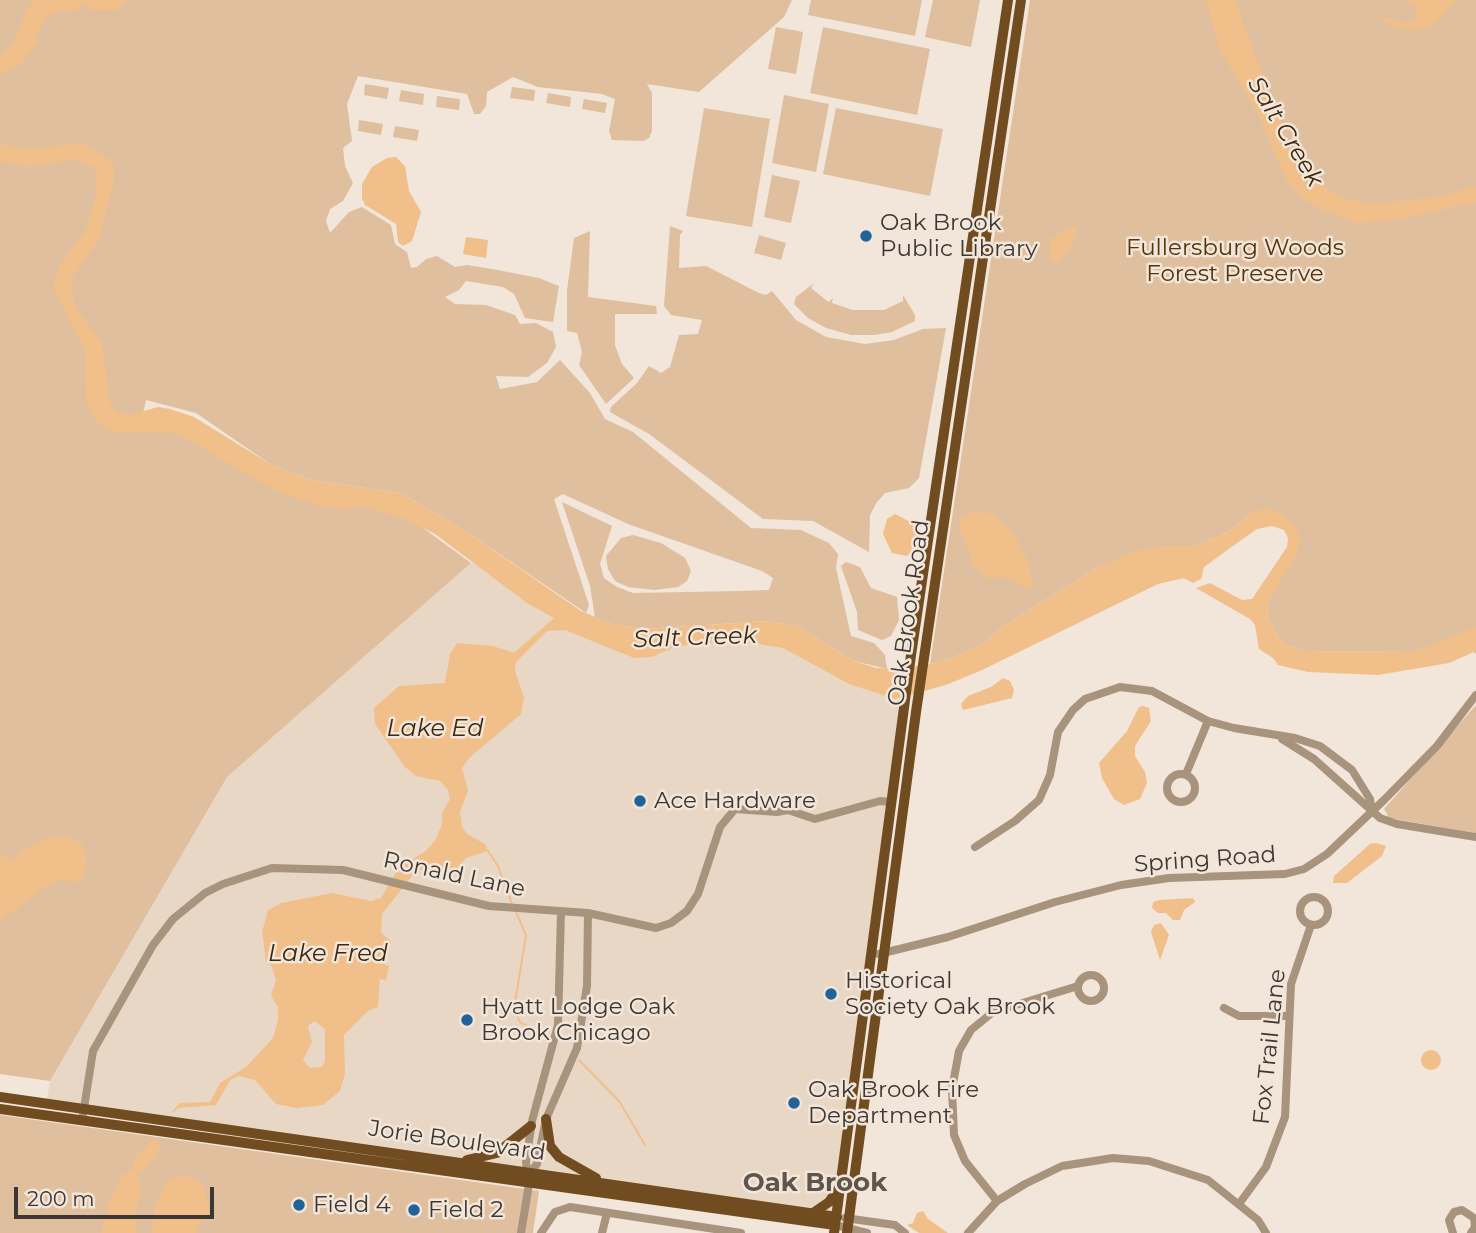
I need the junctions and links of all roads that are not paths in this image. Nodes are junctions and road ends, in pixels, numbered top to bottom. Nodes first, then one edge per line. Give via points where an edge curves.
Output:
1 (1008, 0) edge
2 (1021, 0) edge
3 (1476, 695) edge
4 (1208, 721) junction
5 (1274, 735) junction
6 (1345, 763) junction
7 (1186, 774) dead end
8 (1334, 777) junction
9 (891, 802) junction
10 (1372, 812) junction
11 (1476, 837) edge
12 (975, 847) dead end
13 (561, 912) junction
14 (588, 913) junction
15 (1311, 925) dead end
16 (878, 954) junction
17 (1078, 986) dead end
18 (1224, 1008) dead end
19 (1289, 1016) junction
20 (0, 1097) edge
21 (83, 1108) junction
22 (0, 1109) edge
23 (546, 1119) junction
24 (82, 1121) junction
25 (531, 1126) junction
26 (455, 1162) junction
27 (529, 1179) junction
28 (611, 1184) junction
29 (841, 1184) junction
30 (682, 1200) junction
31 (997, 1201) junction
32 (1239, 1204) junction
33 (607, 1213) junction
34 (810, 1217) junction
35 (841, 1226) edge
36 (605, 1232) edge
37 (1473, 1232) edge
38 (521, 1233) edge
39 (541, 1233) edge
40 (741, 1233) edge
41 (821, 1233) edge
42 (867, 1233) edge
43 (905, 1233) edge
44 (968, 1233) edge
45 (1266, 1233) edge
46 (1453, 1233) edge

1 - 9 main road, Oak Brook Road
2 - 16 main road, Oak Brook Road
3 - 10 street, Spring Road via 1437,746
4 - 5 street
4 - 7 street
4 - 12 street via 1142,688 1110,689 1085,699 1058,732 1050,775 1038,800
5 - 6 street via 1307,740
5 - 8 street via 1306,752
6 - 8 street
6 - 10 street via 1370,799
8 - 10 street
9 - 14 street, Ronald Lane via 815,819 788,810 735,809 720,827 698,894 687,911 671,923 656,928
9 - 16 main road, Oak Brook Road
10 - 11 street via 1396,824
10 - 16 street, Spring Road via 1327,854 1300,871 1121,885
13 - 14 street, Ronald Lane
13 - 21 street, Ronald Lane via 510,909 343,870 272,868 223,884 190,904 159,936 93,1051
13 - 25 street via 558,1025
14 - 23 street via 582,1024 571,1064
15 - 19 street, Fox Trail Lane via 1292,981
16 - 29 main road, Oak Brook Road
16 - 35 main road, Oak Brook Road
17 - 31 street via 993,1012 971,1030 959,1051 952,1089 954,1135 965,1161
18 - 19 street via 1239,1016
19 - 32 street, Fox Trail Lane via 1287,1106 1280,1137 1266,1167
20 - 21 main road, Jorie Boulevard
21 - 24 street, Ronald Lane
21 - 26 main road, Jorie Boulevard
22 - 24 main road, Jorie Boulevard
23 - 27 street via 537,1164
23 - 28 main road via 550,1146 559,1157
24 - 27 main road, Jorie Boulevard
25 - 26 main road via 497,1153
25 - 27 street via 526,1162
26 - 27 main road, Jorie Boulevard
27 - 28 main road, Jorie Boulevard
27 - 30 main road, Jorie Boulevard
27 - 38 street
28 - 30 main road, Jorie Boulevard
29 - 34 main road via 829,1202
29 - 35 main road, Oak Brook Road
30 - 34 main road, Jorie Boulevard
31 - 32 street via 1062,1166 1113,1158 1149,1161 1209,1180
31 - 44 street
32 - 45 street
33 - 36 street
33 - 39 street via 561,1209
33 - 40 street
34 - 35 main road, Jorie Boulevard
34 - 41 main road
35 - 42 street, Jorie Boulevard
35 - 43 street, Jorie Boulevard via 895,1225
37 - 46 street via 1474,1218 1462,1210 1449,1220

